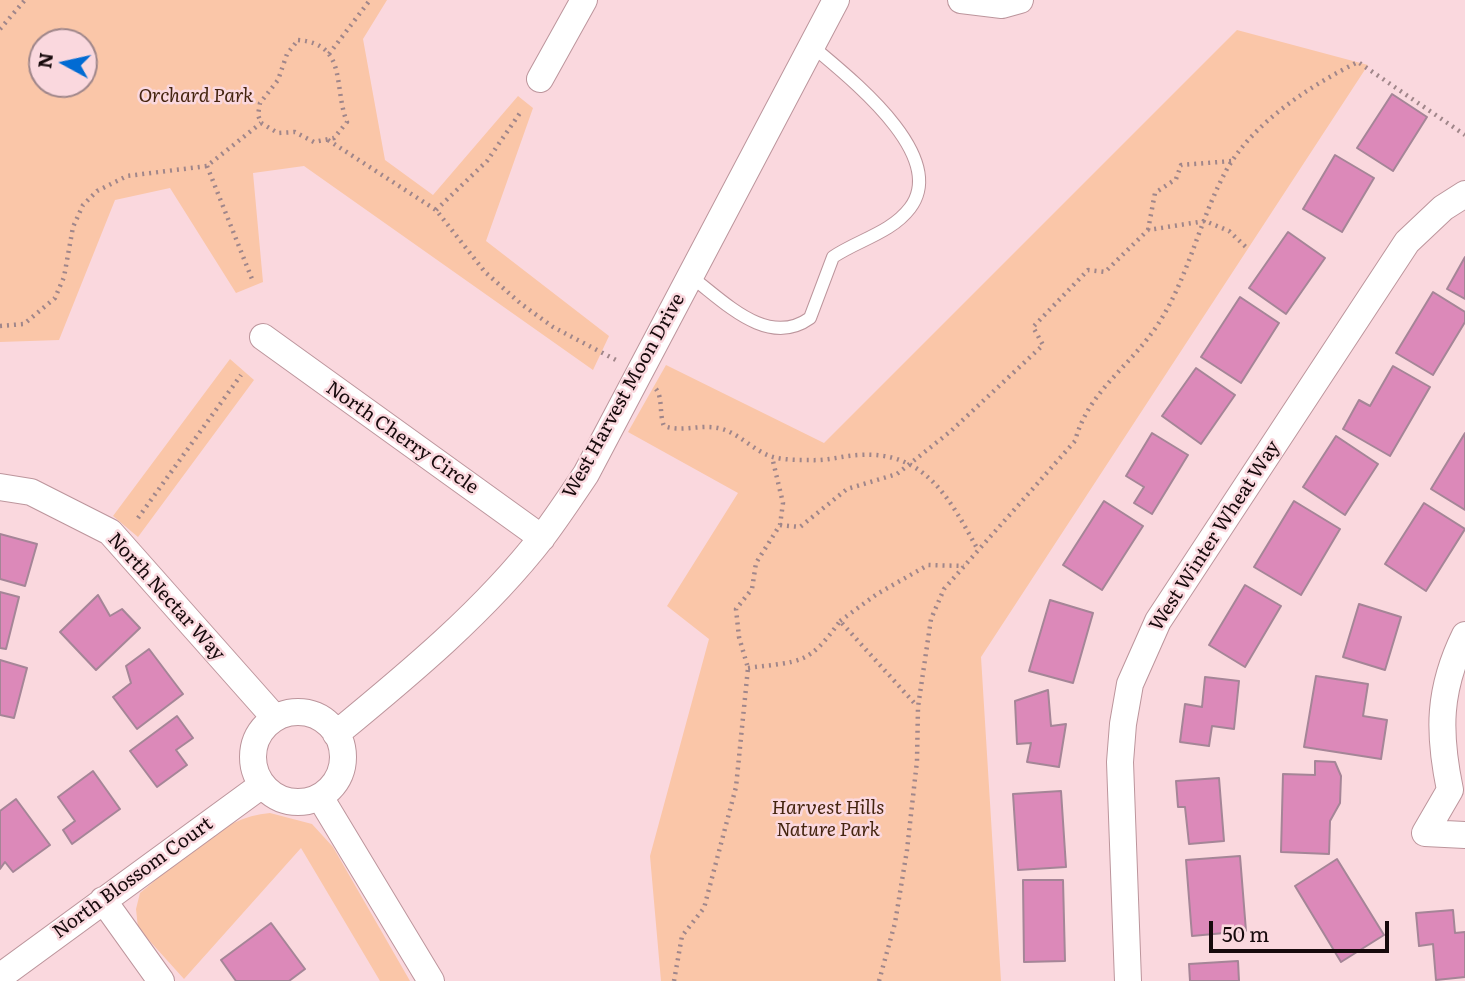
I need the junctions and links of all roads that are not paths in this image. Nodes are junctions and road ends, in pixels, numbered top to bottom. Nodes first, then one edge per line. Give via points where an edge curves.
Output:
1 (584, 0) edge
2 (836, 0) edge
3 (961, 0) edge
4 (1020, 0) edge
5 (812, 46) junction
6 (540, 79) dead end
7 (1465, 194) edge
8 (690, 276) junction
9 (263, 337) dead end
10 (0, 487) edge
11 (542, 538) junction
12 (1465, 635) edge
13 (275, 718) junction
14 (336, 734) junction
15 (262, 785) junction
16 (320, 797) junction
17 (1465, 835) edge
18 (103, 900) junction
19 (5, 973) dead end
20 (161, 981) edge
21 (431, 981) edge
22 (1128, 981) edge

1 - 6 street
2 - 5 street, West Harvest Moon Drive
3 - 4 street via 1002,5
5 - 8 street, West Harvest Moon Drive
5 - 8 lane via 859,86 905,140 918,169 919,190 909,209 833,257 810,318 802,323 769,328 754,323
7 - 22 street, West Winter Wheat Way via 1425,223 1393,262 1142,652 1130,684 1120,762
8 - 11 street, West Harvest Moon Drive via 586,474
9 - 11 street, North Cherry Circle
10 - 13 street, North Nectar Way via 31,492 110,532
11 - 14 street, West Harvest Moon Drive via 470,616
12 - 17 street via 1449,676 1441,719 1440,744 1450,790 1425,833
13 - 14 street via 301,712 315,716
13 - 15 street via 255,742 254,764
14 - 16 street via 342,761 339,775
15 - 16 street via 283,800 308,802
15 - 18 street, North Blossom Court
16 - 21 street
18 - 19 street, North Blossom Court
18 - 20 street

